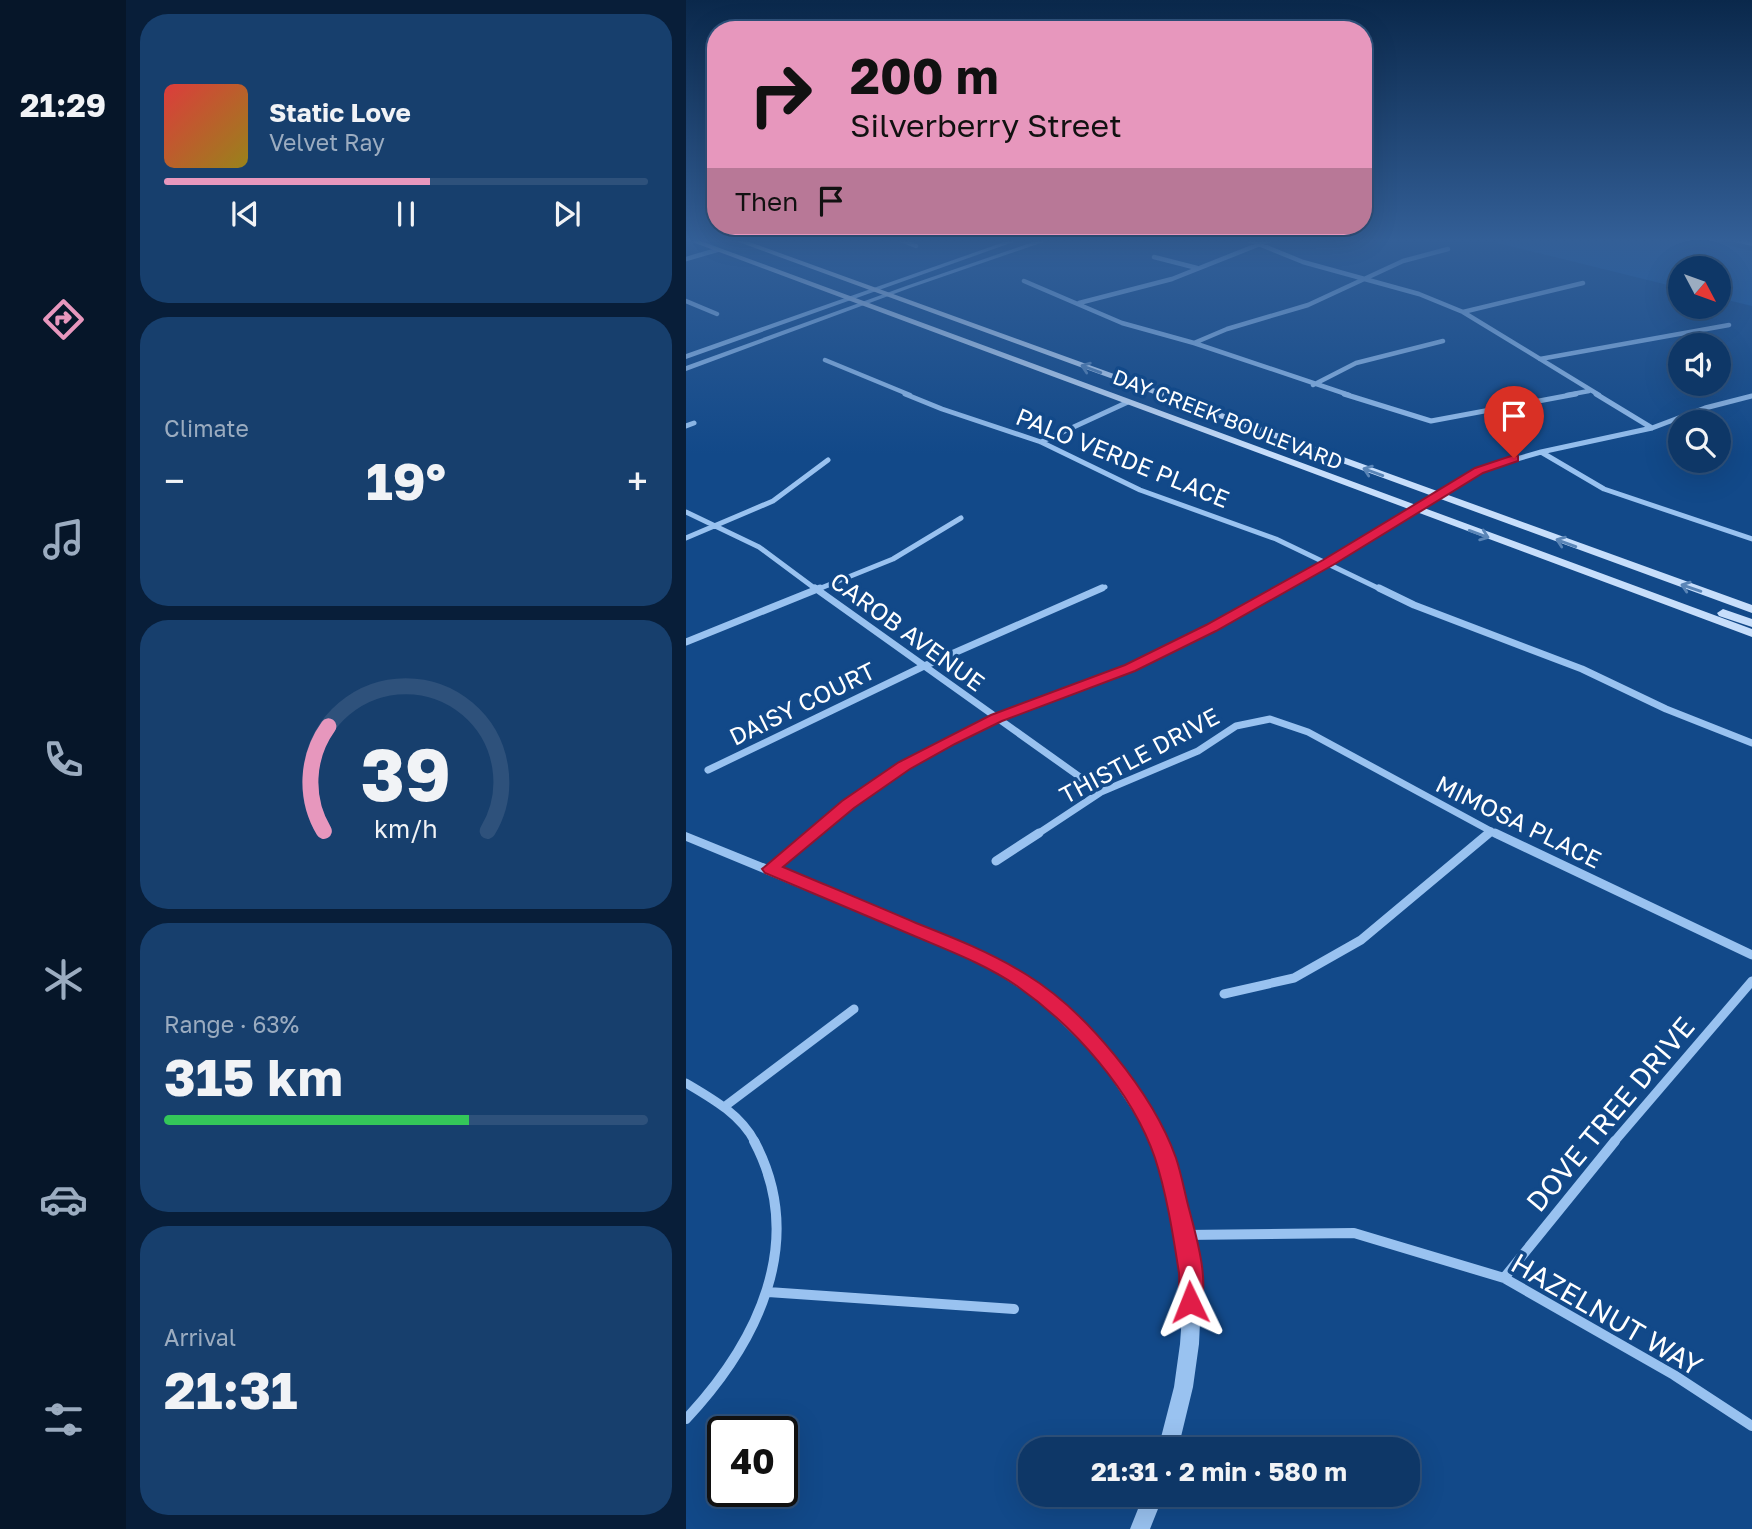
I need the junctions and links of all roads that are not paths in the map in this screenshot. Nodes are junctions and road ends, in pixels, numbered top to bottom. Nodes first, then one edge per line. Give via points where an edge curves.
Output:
1 (710, 311) edge
2 (814, 311) edge
3 (842, 311) edge
4 (887, 311) edge
5 (932, 311) edge
6 (1097, 311) edge
7 (1287, 311) edge
8 (1463, 312) edge
9 (717, 314) dead end
10 (1729, 325) dead end
11 (1443, 341) dead end
12 (1194, 343) junction
13 (686, 357) edge
14 (1540, 359) junction
15 (825, 360) dead end
16 (686, 369) edge
17 (1313, 385) junction
18 (1590, 391) junction
19 (1752, 396) edge
20 (1128, 402) junction
21 (694, 424) dead end
22 (686, 426) edge
23 (1652, 428) junction
24 (1041, 442) junction
25 (1541, 452) junction
26 (828, 460) dead end
27 (1437, 496) junction
28 (1415, 510) junction
29 (686, 512) edge
30 (961, 518) dead end
31 (716, 526) junction
32 (686, 538) edge
33 (1752, 539) edge
34 (1328, 562) junction
35 (1105, 587) dead end
36 (816, 589) junction
37 (1671, 604) junction
38 (1752, 609) edge
39 (1752, 623) edge
40 (1752, 633) edge
41 (686, 642) edge
42 (922, 667) junction
43 (996, 718) junction
44 (1270, 719) joint
45 (1752, 734) edge
46 (1748, 742) edge
47 (708, 770) dead end
48 (1101, 792) junction
49 (1491, 831) junction
50 (686, 836) edge
51 (996, 861) dead end
52 (771, 869) junction
53 (1752, 955) edge
54 (1752, 981) edge
55 (1224, 994) dead end
56 (854, 1009) dead end
57 (686, 1083) edge
58 (724, 1107) junction
59 (1184, 1235) junction
60 (1504, 1278) junction
61 (768, 1292) junction
62 (1014, 1309) dead end
63 (686, 1419) edge
64 (1752, 1426) edge
65 (1171, 1437) edge
66 (1149, 1507) edge
67 (1140, 1529) edge

1 - 9 street
2 - 13 street
3 - 16 street
4 - 20 main road, DAY CREEK BOULEVARD
27 -> 5 main road, DAY CREEK BOULEVARD
6 - 12 street
7 - 12 street
8 - 14 street
10 - 14 street
11 - 17 street via 1356,363
12 - 17 street
14 - 18 street
15 - 24 street, PALO VERDE PLACE via 942,409
17 - 18 street via 1431,421
18 - 23 street
19 - 23 street
20 - 24 street
20 - 28 main road, DAY CREEK BOULEVARD
21 - 22 street
23 - 25 street
24 - 34 street, PALO VERDE PLACE via 1140,490
25 - 27 street via 1479,470
25 - 33 street via 1604,489
26 - 31 street via 773,501
27 - 28 street
38 -> 27 main road, DAY CREEK BOULEVARD
28 - 34 street
28 -> 37 main road, DAY CREEK BOULEVARD
29 - 31 street, CAROB AVENUE
30 - 36 street via 892,559
31 - 32 street
31 - 36 street, CAROB AVENUE via 759,547
34 - 43 street via 1130,668
34 - 46 street, PALO VERDE PLACE via 1414,605 1582,668
35 - 42 street, DAISY COURT
36 - 41 street
36 - 42 street, CAROB AVENUE
37 - 39 main road via 1695,603
37 - 40 main road, DAY CREEK BOULEVARD
42 - 43 street, CAROB AVENUE
42 - 47 street, DAISY COURT
43 - 48 street, CAROB AVENUE
43 - 52 street via 904,765 848,804
44 - 48 street, THISTLE DRIVE via 1236,726 1198,751
44 - 49 street, MIMOSA PLACE via 1308,732
45 - 46 street
48 - 51 street, THISTLE DRIVE
49 - 53 street, MIMOSA PLACE
49 - 55 street via 1361,940 1294,978
50 - 52 street
52 - 59 street via 984,958 1024,981 1058,1009 1125,1082 1147,1118 1166,1158
54 - 60 street, DOVE TREE DRIVE
56 - 58 street
57 - 58 street
58 - 61 street via 744,1125 773,1177 778,1217
59 - 60 street, HAZELNUT WAY via 1354,1233
59 - 65 street via 1191,1280 1186,1374
60 - 64 street, HAZELNUT WAY
61 - 62 street
61 - 63 street via 727,1372
66 - 67 street

